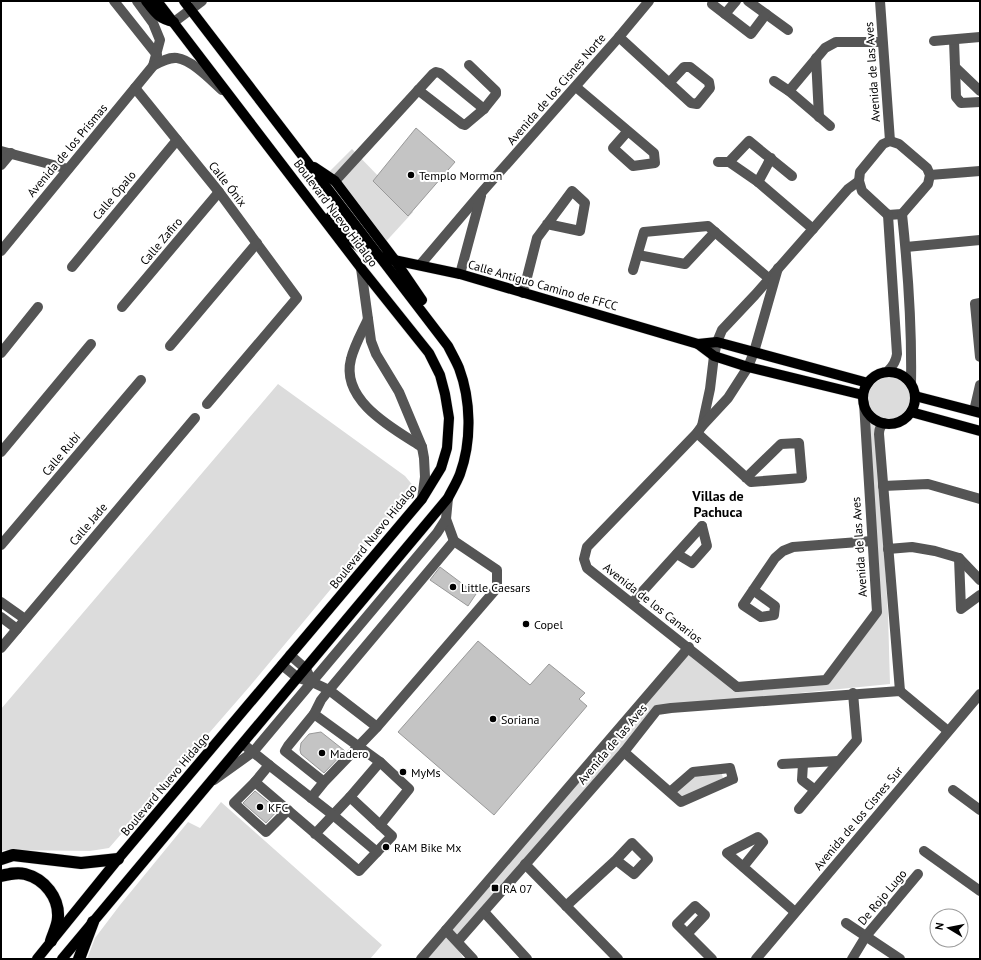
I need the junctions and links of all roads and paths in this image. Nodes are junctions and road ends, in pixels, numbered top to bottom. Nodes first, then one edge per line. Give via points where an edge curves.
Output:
1 (114, 1) edge
2 (137, 1) edge
3 (146, 1) edge
4 (157, 1) edge
5 (202, 1) edge
6 (649, 1) edge
7 (736, 1) edge
8 (748, 1) edge
9 (880, 1) edge
10 (712, 4) dead end
11 (187, 5) edge
12 (726, 14) junction
13 (766, 14) junction
14 (174, 22) junction
15 (788, 30) dead end
16 (980, 37) edge
17 (619, 38) junction
18 (954, 40) junction
19 (934, 41) dead end
20 (882, 42) junction
21 (156, 55) junction
22 (816, 58) junction
23 (469, 65) dead end
24 (153, 66) junction
25 (955, 67) junction
26 (774, 80) dead end
27 (669, 83) dead end
28 (576, 87) junction
29 (135, 88) junction
30 (418, 90) junction
31 (789, 91) junction
32 (980, 91) edge
33 (233, 99) junction
34 (980, 102) edge
35 (484, 109) junction
36 (819, 117) junction
37 (830, 126) dead end
38 (627, 132) dead end
39 (177, 140) junction
40 (890, 141) junction
41 (6, 152) edge
42 (771, 158) junction
43 (306, 162) junction
44 (718, 162) dead end
45 (729, 162) junction
46 (1, 165) edge
47 (68, 169) junction
48 (980, 171) edge
49 (930, 175) junction
50 (792, 176) dead end
51 (335, 181) junction
52 (859, 181) junction
53 (758, 182) junction
54 (219, 192) junction
55 (304, 192) junction
56 (482, 192) junction
57 (902, 214) junction
58 (888, 215) junction
59 (456, 223) junction
60 (547, 224) dead end
61 (472, 228) junction
62 (813, 229) junction
63 (715, 232) junction
64 (980, 240) edge
65 (380, 241) junction
66 (257, 243) junction
67 (906, 246) junction
68 (1, 251) edge
69 (638, 255) junction
70 (380, 257) junction
71 (394, 259) junction
72 (420, 265) junction
73 (72, 267) dead end
74 (361, 268) junction
75 (633, 270) dead end
76 (460, 274) junction
77 (771, 280) junction
78 (408, 281) junction
79 (523, 293) junction
80 (755, 295) junction
81 (768, 299) junction
82 (980, 303) edge
83 (38, 307) dead end
84 (122, 307) dead end
85 (368, 318) junction
86 (429, 320) junction
87 (717, 342) junction
88 (91, 344) dead end
89 (698, 344) junction
90 (170, 346) dead end
91 (1, 352) edge
92 (754, 352) junction
93 (714, 356) junction
94 (980, 356) edge
95 (748, 367) junction
96 (888, 372) junction
97 (141, 380) dead end
98 (868, 383) junction
99 (911, 384) junction
100 (980, 385) edge
101 (710, 389) junction
102 (915, 396) junction
103 (728, 398) junction
104 (863, 399) junction
105 (207, 404) dead end
106 (911, 412) junction
107 (977, 412) edge
108 (195, 418) dead end
109 (884, 423) junction
110 (700, 429) junction
111 (980, 431) edge
112 (422, 447) junction
113 (1, 452) edge
114 (746, 478) junction
115 (883, 486) junction
116 (448, 498) junction
117 (422, 499) junction
118 (980, 499) edge
119 (446, 519) junction
120 (454, 541) junction
121 (872, 541) junction
122 (1, 545) edge
123 (888, 549) junction
124 (677, 554) junction
125 (958, 558) junction
126 (980, 580) edge
127 (753, 590) dead end
128 (980, 595) edge
129 (1, 602) edge
130 (632, 602) junction
131 (893, 610) junction
132 (877, 612) junction
133 (1, 617) edge
134 (25, 619) junction
135 (17, 629) junction
136 (1, 648) edge
137 (688, 648) junction
138 (290, 655) junction
139 (282, 665) junction
140 (306, 669) junction
141 (298, 678) junction
142 (826, 680) junction
143 (312, 682) junction
144 (737, 687) junction
145 (329, 690) junction
146 (900, 691) junction
147 (853, 693) junction
148 (980, 694) edge
149 (649, 695) junction
150 (827, 696) junction
151 (733, 703) junction
152 (657, 710) junction
153 (314, 714) junction
154 (377, 728) junction
155 (948, 731) junction
156 (243, 744) junction
157 (359, 747) junction
158 (253, 752) junction
159 (624, 752) junction
160 (838, 761) junction
161 (380, 762) junction
162 (782, 764) dead end
163 (803, 764) junction
164 (270, 765) junction
165 (255, 782) junction
166 (324, 782) junction
167 (209, 784) junction
168 (815, 790) junction
169 (953, 790) dead end
170 (670, 792) junction
171 (311, 798) junction
172 (350, 798) junction
173 (799, 809) dead end
174 (288, 810) junction
175 (980, 810) edge
176 (333, 815) junction
177 (380, 825) junction
178 (315, 834) junction
179 (924, 851) dead end
180 (377, 852) junction
181 (1, 859) edge
182 (118, 859) junction
183 (616, 860) dead end
184 (525, 864) junction
185 (743, 866) dead end
186 (918, 874) dead end
187 (1, 876) edge
188 (980, 891) edge
189 (566, 906) junction
190 (484, 912) junction
191 (795, 912) junction
192 (93, 922) junction
193 (846, 923) dead end
194 (446, 930) junction
195 (687, 934) dead end
196 (866, 936) junction
197 (51, 941) junction
198 (458, 941) junction
199 (37, 959) edge
200 (62, 959) edge
201 (79, 959) edge
202 (421, 959) edge
203 (473, 959) edge
204 (527, 959) edge
205 (618, 959) edge
206 (712, 959) edge
207 (756, 959) edge
208 (852, 959) edge
209 (900, 959) edge

1 - 21 street
2 - 21 street, Avenida de los Prismas via 153,23 160,40
3 - 14 main road via 156,14 164,20
4 - 14 main road, Boulevard Nuevo Hidalgo
5 - 11 street
6 - 17 street, Avenida de los Cisnes Norte
7 - 12 street
8 - 13 street
9 - 20 street, Avenida de las Aves
10 - 12 street
11 - 14 street
11 - 43 main road, Boulevard Nuevo Hidalgo
12 - 13 street via 751,34
13 - 15 street
14 - 33 main road, Boulevard Nuevo Hidalgo
16 - 18 street
17 - 27 street
17 - 28 street, Avenida de los Cisnes Norte
18 - 19 street
18 - 25 street
20 - 22 street via 836,42 825,48
20 - 40 street, Avenida de las Aves
21 - 24 street, Avenida de los Prismas
22 - 31 street
22 - 36 street
23 - 35 street via 496,91
24 - 29 street, Avenida de los Prismas
24 - 33 street, Avenida de los Prismas via 176,58 189,62
25 - 32 street
25 - 34 street via 956,97 961,103
26 - 31 street
28 - 38 street
28 - 56 street, Avenida de los Cisnes Norte
29 - 39 street, Calle Ónix
29 - 47 street, Avenida de los Prismas
30 - 35 street via 465,125
30 - 35 street via 436,72
30 - 51 street
31 - 36 street
33 - 55 main road, Boulevard Nuevo Hidalgo
36 - 37 street
39 - 54 street, Calle Ónix
39 - 73 street, Calle Ópalo
40 - 49 street via 899,144 926,168
40 - 52 street via 883,144 860,172
41 - 46 street
41 - 47 street
42 - 45 street via 749,141
42 - 50 street
42 - 53 street
43 - 51 main road
43 - 70 main road, Boulevard Nuevo Hidalgo
44 - 45 street
45 - 53 street
47 - 68 street, Avenida de los Prismas
48 - 49 street
49 - 57 street via 928,184
51 - 65 main road
52 - 58 street via 862,191
52 - 62 street, Avenida de los Canarios via 848,189
53 - 62 street
54 - 66 street, Calle Ónix
54 - 84 street, Calle Zafiro
55 - 70 main road via 325,210 347,237 362,249
55 - 74 main road, Boulevard Nuevo Hidalgo
56 - 59 street, Avenida de los Cisnes Norte
56 - 61 street, Avenida de los Cisnes Norte
57 - 58 street
57 - 67 street
58 - 96 street via 897,354
59 - 61 street
59 - 72 street, Avenida de los Cisnes Norte
60 - 79 street via 537,238
61 - 76 street, Avenida de los Cisnes Norte
62 - 77 street, Avenida de los Canarios via 778,268
63 - 69 street via 685,264
63 - 69 street via 708,226 644,232
63 - 77 street
64 - 67 street
65 - 71 main road
65 - 72 main road
66 - 90 street
66 - 105 street, Calle Ónix via 297,298
67 - 99 street
69 - 75 street
70 - 71 main road, Calle Antiguo Camino de FFCC
70 - 86 main road, Boulevard Nuevo Hidalgo
71 - 72 main road, Calle Antiguo Camino de FFCC
71 - 78 main road
72 - 76 main road, Calle Antiguo Camino de FFCC
72 - 78 main road via 414,268
74 - 85 street
74 - 117 main road, Boulevard Nuevo Hidalgo via 429,353 440,375 449,418 447,448 441,468
76 - 79 main road, Calle Antiguo Camino de FFCC
77 - 80 street, Avenida de los Canarios
77 - 81 street, Avenida de los Canarios
78 - 86 main road via 424,303
79 - 89 main road, Calle Antiguo Camino de FFCC
80 - 81 street
80 - 87 street, Avenida de los Canarios via 722,330
81 - 92 street, Avenida de los Canarios
82 - 94 street via 975,304
83 - 91 street
85 - 112 street via 376,354 399,392
85 - 112 street via 350,360 350,376 354,391 382,422
86 - 116 main road, Boulevard Nuevo Hidalgo via 448,346 459,369 466,394 469,420 466,452 460,474
87 - 89 main road, Calle Antiguo Camino de FFCC
87 - 92 main road, Calle Antiguo Camino de FFCC
87 - 93 street, Avenida de los Canarios
88 - 113 street
89 - 93 main road, Calle Antiguo Camino de FFCC
92 - 95 street, Avenida de los Canarios
92 - 98 main road, Calle Antiguo Camino de FFCC
93 - 95 main road, Calle Antiguo Camino de FFCC
93 - 101 street, Avenida de los Canarios
95 - 103 street, Avenida de los Canarios
95 - 104 main road, Calle Antiguo Camino de FFCC
96 - 98 main road via 877,375
96 - 99 main road via 900,374
97 - 122 street, Calle Rubí
98 - 104 main road
99 - 102 main road
100 - 107 street
101 - 103 street via 721,398
101 - 110 street, Avenida de los Canarios
102 - 106 main road
102 - 107 main road
103 - 110 street, Avenida de los Canarios
104 - 109 main road via 866,411 871,417
104 - 121 street, Avenida de las Aves
106 - 109 main road via 902,420
106 - 111 main road
108 - 134 street, Calle Jade
109 - 115 street via 879,429
110 - 114 street
110 - 130 street, Avenida de los Canarios via 587,547 584,559 587,568
112 - 117 street via 425,477
114 - 114 street via 751,482 802,478 799,443 781,444
115 - 118 street via 928,484
115 - 123 street
116 - 119 street
116 - 140 main road, Boulevard Nuevo Hidalgo
117 - 138 main road, Boulevard Nuevo Hidalgo
119 - 120 street
119 - 143 street
120 - 145 street
120 - 154 street via 497,570 497,588
121 - 127 street via 793,547 783,551 775,558
121 - 132 street, Avenida de las Aves
123 - 125 street via 912,547 935,550
123 - 131 street
124 - 124 street via 692,563 707,546 702,526
124 - 130 street
125 - 126 street
125 - 128 street via 961,609
129 - 134 street
130 - 137 street, Avenida de los Canarios
131 - 132 street
131 - 146 street
132 - 142 street, Avenida de las Aves
133 - 135 street
134 - 135 street, Calle Jade
135 - 136 street, Calle Jade
137 - 144 street, Avenida de los Canarios
137 - 149 street, Avenida de las Aves
138 - 139 main road, Boulevard Nuevo Hidalgo
138 - 140 street
139 - 141 street
139 - 182 main road, Boulevard Nuevo Hidalgo
140 - 141 main road, Boulevard Nuevo Hidalgo
140 - 143 street
141 - 143 street
141 - 156 main road, Boulevard Nuevo Hidalgo
142 - 144 street
142 - 150 street
143 - 145 street
143 - 158 street
144 - 151 street
145 - 153 street
145 - 154 street
146 - 147 street, Avenida de las Aves
146 - 155 street
147 - 150 street, Avenida de las Aves
147 - 160 street via 857,740
148 - 155 street, Avenida de los Cisnes Sur
149 - 152 street
149 - 194 street, Avenida de las Aves
150 - 151 street, Avenida de las Aves
151 - 152 street, Avenida de las Aves
152 - 159 street, Avenida de las Aves
153 - 157 street
153 - 166 street via 285,751
154 - 157 street
155 - 191 street, Avenida de los Cisnes Sur
156 - 158 street
156 - 167 main road, Boulevard Nuevo Hidalgo
157 - 161 street
157 - 166 street
158 - 164 street
158 - 167 street
159 - 170 street
159 - 184 street, Avenida de las Aves
160 - 163 street
160 - 168 street
161 - 172 street
161 - 177 street via 408,789
162 - 163 street
163 - 168 street via 802,780
164 - 165 street
164 - 171 street
165 - 174 street
165 - 174 street via 234,803 266,832
166 - 171 street
167 - 192 main road, Boulevard Nuevo Hidalgo
168 - 173 street
169 - 175 street
170 - 170 street via 681,802 733,779 730,768 693,772
171 - 176 street
172 - 176 street
172 - 177 street
174 - 178 street
176 - 178 street
176 - 180 street
177 - 180 street via 392,836
178 - 180 street via 359,871
179 - 188 street
181 - 182 highway via 13,856 81,863
182 - 197 main road, Boulevard Nuevo Hidalgo
183 - 189 street
184 - 189 street
184 - 190 street, Avenida de las Aves
185 - 191 street
186 - 196 street, De Rojo Lugo
187 - 197 highway via 11,873 25,874 40,881 51,891 58,904 59,919
189 - 205 street
190 - 198 street, Avenida de las Aves
190 - 204 street
191 - 207 street, Avenida de los Cisnes Sur
192 - 200 main road, Boulevard Nuevo Hidalgo
192 - 201 highway
193 - 196 street
194 - 198 street
194 - 202 street, Avenida de las Aves
195 - 206 street
196 - 208 street, De Rojo Lugo
196 - 209 street
197 - 199 main road, Boulevard Nuevo Hidalgo
198 - 203 street

